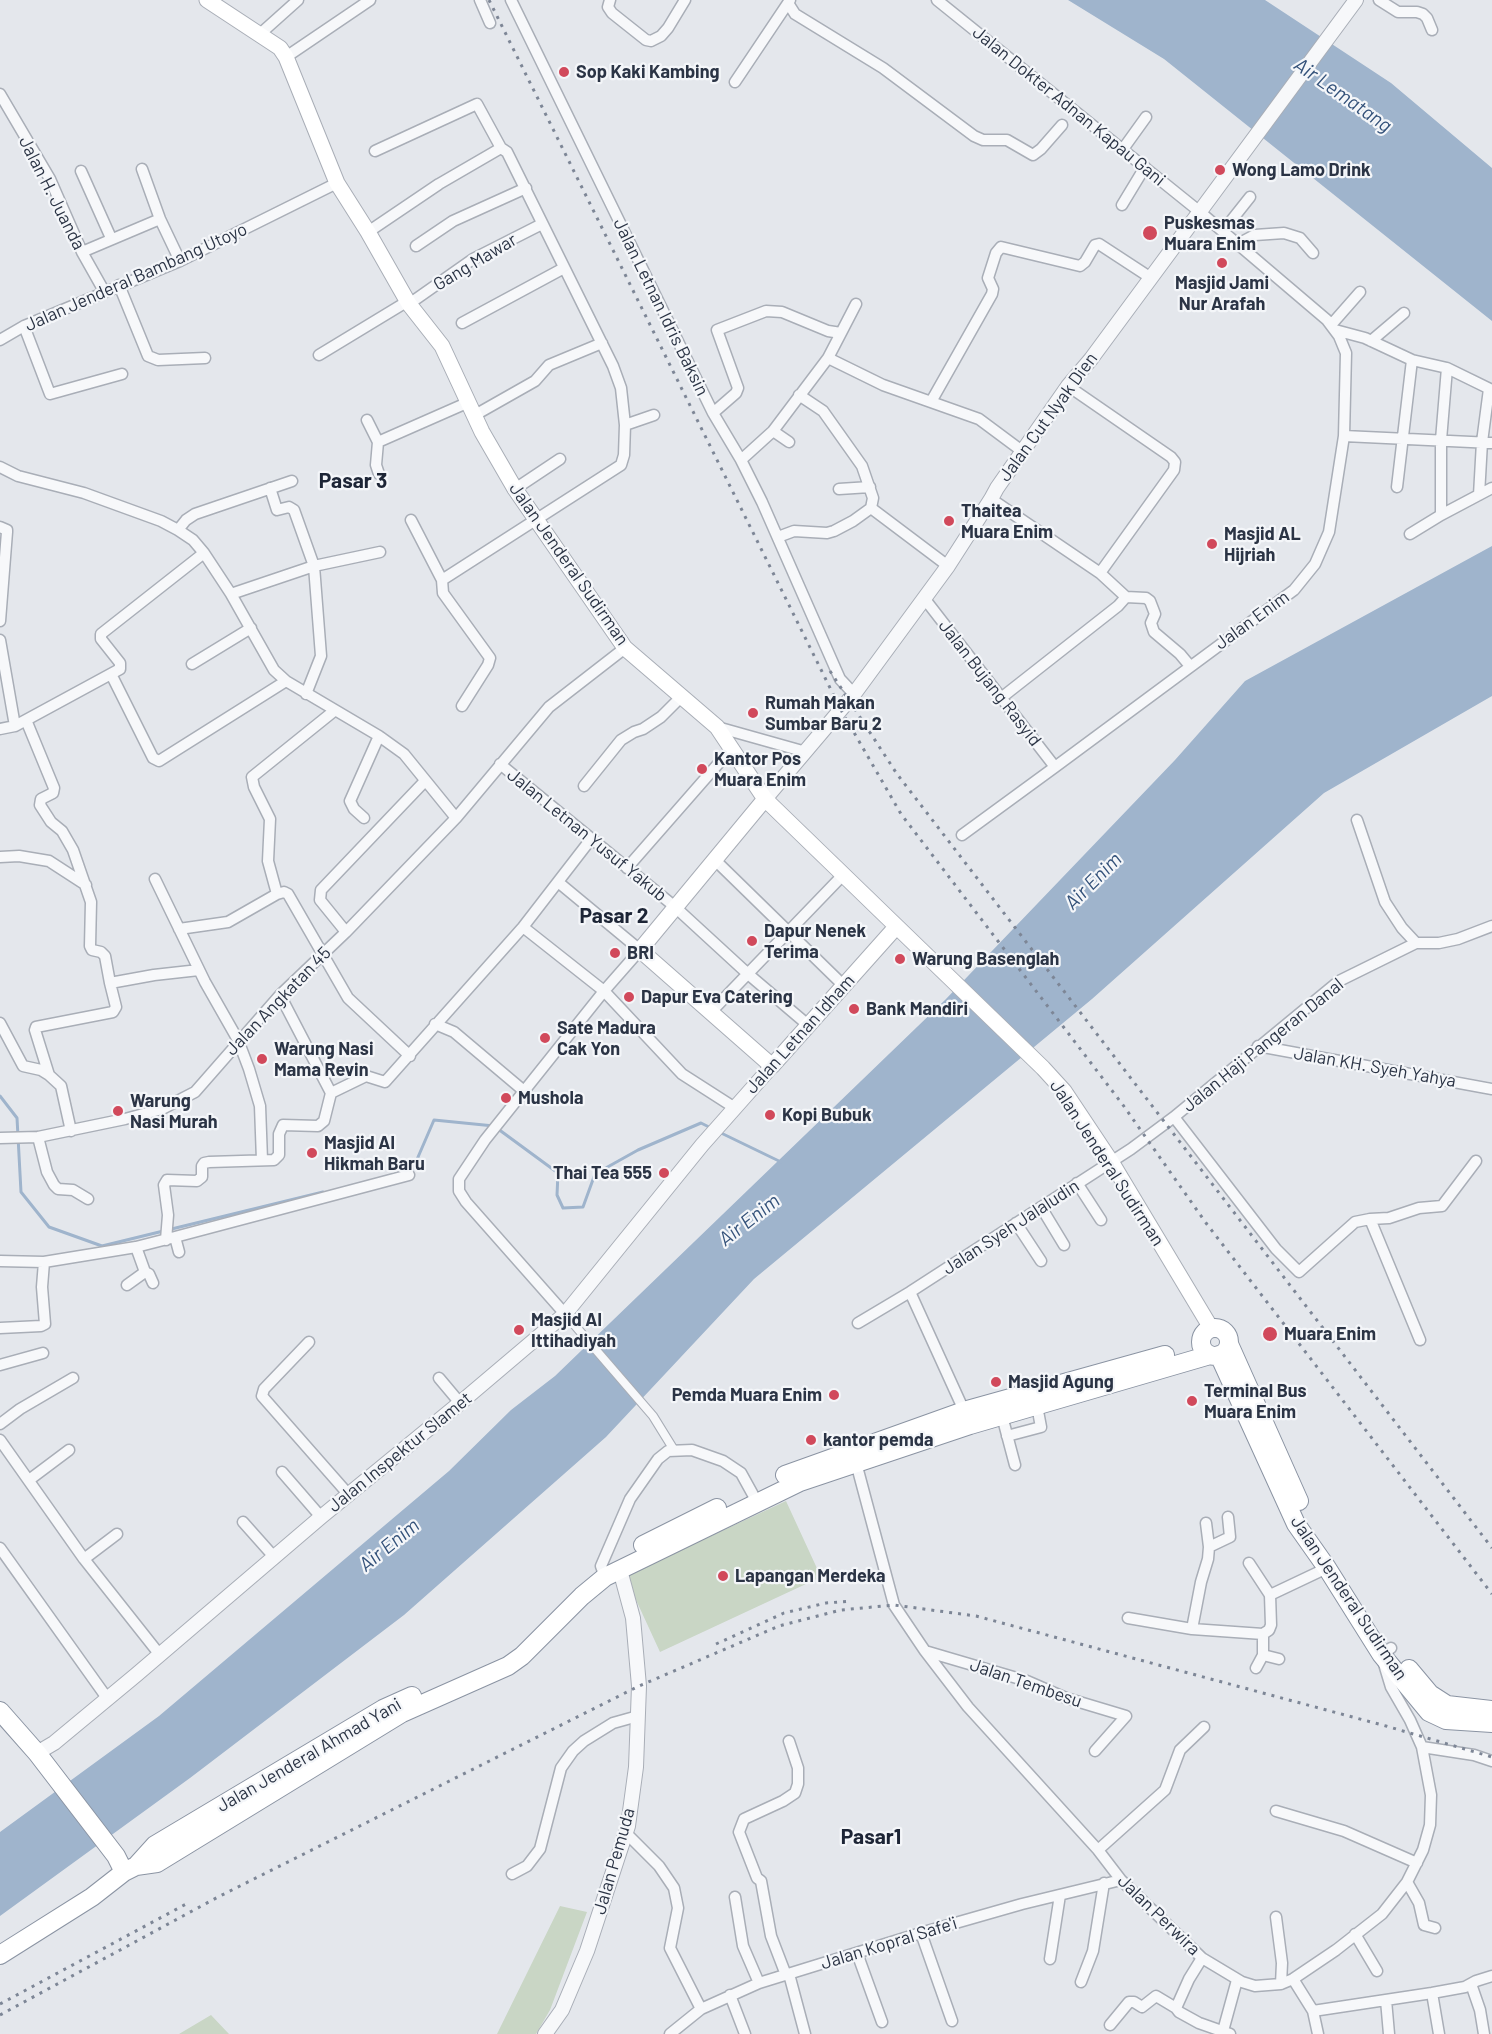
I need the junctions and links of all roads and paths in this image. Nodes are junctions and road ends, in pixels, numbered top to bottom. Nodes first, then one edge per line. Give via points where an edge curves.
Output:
1 (207, 0) edge
2 (298, 0) edge
3 (480, 0) edge
4 (511, 0) edge
5 (610, 0) edge
6 (685, 0) edge
7 (937, 0) edge
8 (1356, 0) edge
9 (1379, 0) edge
10 (362, 2) edge
11 (789, 2) edge
12 (490, 23) dead end
13 (1431, 30) dead end
14 (260, 34) junction
15 (286, 57) junction
16 (735, 82) dead end
17 (0, 94) edge
18 (1146, 117) dead end
19 (1062, 125) dead end
20 (501, 148) junction
21 (1123, 149) junction
22 (375, 151) dead end
23 (1145, 167) junction
24 (142, 169) dead end
25 (81, 171) dead end
26 (337, 183) junction
27 (525, 188) junction
28 (1250, 197) dead end
29 (1122, 205) dead end
30 (1200, 212) junction
31 (160, 219) junction
32 (542, 224) junction
33 (1223, 231) junction
34 (368, 232) junction
35 (111, 238) junction
36 (1238, 244) junction
37 (416, 246) dead end
38 (82, 252) junction
39 (1313, 253) dead end
40 (180, 261) junction
41 (564, 268) junction
42 (1151, 278) junction
43 (119, 285) junction
44 (104, 291) junction
45 (1360, 292) dead end
46 (409, 303) junction
47 (856, 304) dead end
48 (1404, 313) dead end
49 (462, 323) dead end
50 (24, 326) junction
51 (1333, 328) junction
52 (841, 333) junction
53 (0, 340) edge
54 (1371, 341) junction
55 (602, 343) junction
56 (319, 355) dead end
57 (205, 358) dead end
58 (828, 358) junction
59 (1412, 360) junction
60 (1447, 368) junction
61 (122, 374) dead end
62 (1068, 386) junction
63 (1490, 390) edge
64 (799, 395) junction
65 (932, 400) junction
66 (472, 408) junction
67 (713, 413) junction
68 (654, 415) dead end
69 (367, 420) dead end
70 (625, 425) junction
71 (773, 431) junction
72 (1344, 436) junction
73 (1403, 438) junction
74 (1441, 440) junction
75 (378, 442) junction
76 (789, 442) dead end
77 (1487, 442) edge
78 (1022, 451) junction
79 (560, 459) dead end
80 (741, 460) junction
81 (0, 467) edge
82 (379, 474) dead end
83 (292, 481) dead end
84 (870, 487) junction
85 (1397, 487) dead end
86 (270, 488) junction
87 (1492, 488) edge
88 (515, 489) junction
89 (838, 489) dead end
90 (1479, 495) junction
91 (991, 499) junction
92 (871, 508) junction
93 (1441, 515) junction
94 (411, 520) dead end
95 (535, 521) junction
96 (0, 527) edge
97 (178, 530) junction
98 (1410, 534) dead end
99 (778, 537) junction
100 (380, 552) dead end
101 (204, 553) junction
102 (314, 566) junction
103 (948, 566) junction
104 (1100, 573) junction
105 (442, 580) junction
106 (231, 594) junction
107 (1126, 597) junction
108 (924, 598) junction
109 (0, 621) edge
110 (251, 628) junction
111 (0, 640) edge
112 (625, 648) junction
113 (192, 664) dead end
114 (1190, 666) junction
115 (111, 674) junction
116 (286, 681) junction
117 (306, 693) junction
118 (854, 694) junction
119 (682, 696) junction
120 (1002, 698) junction
121 (462, 706) dead end
122 (334, 711) junction
123 (26, 720) junction
124 (15, 726) junction
125 (717, 727) junction
126 (0, 729) edge
127 (379, 736) junction
128 (732, 748) junction
129 (806, 752) junction
130 (500, 764) junction
131 (1055, 767) junction
132 (425, 781) junction
133 (584, 786) dead end
134 (765, 800) junction
135 (364, 818) dead end
136 (456, 818) junction
137 (1356, 820) dead end
138 (962, 834) dead end
139 (591, 839) junction
140 (0, 856) edge
141 (715, 860) junction
142 (627, 868) junction
143 (843, 875) junction
144 (154, 879) dead end
145 (558, 882) junction
146 (86, 885) junction
147 (277, 894) junction
148 (674, 906) junction
149 (1492, 926) edge
150 (523, 927) junction
151 (896, 927) junction
152 (179, 928) junction
153 (345, 932) junction
154 (788, 932) junction
155 (1416, 943) junction
156 (640, 950) junction
157 (321, 955) junction
158 (199, 970) junction
159 (748, 974) junction
160 (110, 983) junction
161 (843, 986) junction
162 (604, 991) junction
163 (280, 995) junction
164 (711, 1013) junction
165 (0, 1023) edge
166 (435, 1024) junction
167 (808, 1025) junction
168 (238, 1040) junction
169 (1258, 1046) junction
170 (410, 1056) junction
171 (772, 1066) junction
172 (49, 1075) junction
173 (1492, 1089) edge
174 (524, 1091) junction
175 (331, 1093) junction
176 (731, 1111) junction
177 (1174, 1117) junction
178 (71, 1131) junction
179 (38, 1137) junction
180 (4, 1138) edge
181 (262, 1160) junction
182 (1476, 1161) dead end
183 (1112, 1163) junction
184 (409, 1175) dead end
185 (1077, 1183) junction
186 (88, 1199) dead end
187 (1041, 1207) junction
188 (1370, 1219) junction
189 (1101, 1220) dead end
190 (1016, 1222) junction
191 (169, 1238) junction
192 (1064, 1245) dead end
193 (136, 1246) junction
194 (179, 1252) dead end
195 (0, 1261) edge
196 (1041, 1261) dead end
197 (44, 1262) junction
198 (145, 1272) junction
199 (153, 1282) dead end
200 (128, 1285) dead end
201 (910, 1292) junction
202 (565, 1314) junction
203 (858, 1323) dead end
204 (0, 1328) edge
205 (1212, 1328) joint
206 (1420, 1340) dead end
207 (309, 1342) dead end
208 (1215, 1350) junction
209 (43, 1353) dead end
210 (0, 1365) edge
211 (73, 1378) dead end
212 (439, 1378) dead end
213 (460, 1403) junction
214 (1037, 1406) junction
215 (1002, 1416) junction
216 (967, 1418) junction
217 (0, 1424) edge
218 (1007, 1436) junction
219 (0, 1440) edge
220 (69, 1450) dead end
221 (674, 1450) junction
222 (855, 1457) junction
223 (1015, 1465) dead end
224 (282, 1472) dead end
225 (28, 1480) junction
226 (349, 1495) junction
227 (755, 1497) junction
228 (321, 1517) junction
229 (1228, 1517) dead end
230 (243, 1522) dead end
231 (1206, 1523) dead end
232 (117, 1533) dead end
233 (1209, 1547) junction
234 (0, 1548) edge
235 (275, 1558) junction
236 (84, 1559) junction
237 (1249, 1563) dead end
238 (1327, 1568) junction
239 (608, 1571) junction
240 (1270, 1595) junction
241 (1128, 1618) dead end
242 (1192, 1629) junction
243 (1263, 1634) junction
244 (1386, 1651) junction
245 (925, 1652) junction
246 (160, 1655) junction
247 (1263, 1655) junction
248 (1279, 1659) dead end
249 (1256, 1668) dead end
250 (107, 1698) junction
251 (1492, 1710) edge
252 (0, 1711) edge
253 (638, 1716) junction
254 (1492, 1723) edge
255 (1204, 1726) dead end
256 (789, 1741) dead end
257 (1422, 1747) junction
258 (1095, 1751) dead end
259 (37, 1753) junction
260 (1492, 1761) edge
261 (1276, 1811) dead end
262 (626, 1833) junction
263 (1098, 1850) junction
264 (1417, 1863) junction
265 (125, 1865) junction
266 (512, 1874) dead end
267 (1121, 1880) junction
268 (1407, 1882) junction
269 (1104, 1883) junction
270 (1060, 1894) junction
271 (735, 1897) dead end
272 (1276, 1917) dead end
273 (1435, 1928) dead end
274 (921, 1933) junction
275 (1355, 1934) junction
276 (857, 1953) junction
277 (0, 1955) edge
278 (1202, 1958) junction
279 (1050, 1959) dead end
280 (1377, 1971) dead end
281 (788, 1974) junction
282 (1492, 1976) edge
283 (1293, 1979) junction
284 (1238, 1980) junction
285 (1081, 1982) dead end
286 (759, 1983) junction
287 (1281, 1983) junction
288 (1471, 1984) junction
289 (1432, 1993) junction
290 (730, 1995) junction
291 (1386, 2000) junction
292 (1176, 2008) junction
293 (701, 2009) junction
294 (1313, 2011) junction
295 (952, 2021) dead end
296 (882, 2022) dead end
297 (1199, 2022) junction
298 (1110, 2025) dead end
299 (1226, 2033) edge
300 (545, 2034) edge
301 (670, 2034) edge
302 (745, 2034) edge
303 (805, 2034) edge
304 (1196, 2034) edge
305 (1318, 2034) edge
306 (1389, 2034) edge
307 (1439, 2034) edge
308 (1484, 2034) edge

1 - 14 main road, Jalan Jenderal Sudirman
2 - 14 street
3 - 12 street
4 - 67 street, Jalan Letnan Idris Baksin
5 - 6 street via 608,7 612,13 651,41 668,28
7 - 21 street, Jalan Dokter Adnan Kapau Gani
8 - 30 street, Jalan Cut Nyak Dien
9 - 13 street via 1398,12 1423,14
10 - 15 street
11 - 16 street
11 - 19 street via 801,19 883,68 974,136 1007,140 1033,155
14 - 15 main road, Jalan Jenderal Sudirman
15 - 26 main road, Jalan Jenderal Sudirman
17 - 38 street, Jalan H. Juanda via 50,179
18 - 21 street
20 - 22 street via 477,104
20 - 27 street via 507,152
20 - 34 street
21 - 23 street, Jalan Dokter Adnan Kapau Gani
23 - 29 street
23 - 30 street, Jalan Dokter Adnan Kapau Gani
24 - 31 street
25 - 35 street
26 - 34 main road, Jalan Jenderal Sudirman
26 - 40 street, Jalan Jenderal Bambang Utoyo
27 - 32 street
27 - 37 street via 453,220
28 - 33 street
30 - 33 street, Jalan Enim
30 - 42 street, Jalan Cut Nyak Dien
31 - 35 street
31 - 40 street
32 - 41 street
32 - 46 street, Gang Mawar via 473,259
33 - 36 street, Jalan Enim
34 - 46 main road, Jalan Jenderal Sudirman
35 - 38 street
36 - 39 street via 1255,235 1284,232 1300,238
36 - 51 street, Jalan Enim
38 - 44 street, Jalan H. Juanda
40 - 43 street, Jalan Jenderal Bambang Utoyo
41 - 49 street
41 - 55 street
42 - 62 street, Jalan Cut Nyak Dien
42 - 65 street via 1099,243 1080,266 1000,248 988,278 992,294
43 - 44 street, Jalan Jenderal Bambang Utoyo
43 - 57 street via 148,356 158,360
44 - 50 street, Jalan Jenderal Bambang Utoyo
45 - 51 street
46 - 56 street, Gang Mawar
46 - 66 main road, Jalan Jenderal Sudirman via 442,346
47 - 52 street
48 - 54 street
50 - 53 street, Jalan Jenderal Bambang Utoyo
50 - 61 street via 50,394
51 - 54 street
51 - 72 street, Jalan Enim via 1346,352
52 - 58 street
52 - 67 street, Jalan Letnan Idris Baksin via 782,312 766,311 717,330 738,388
54 - 59 street
55 - 66 street via 549,365 535,381
55 - 70 street via 621,388
58 - 64 street
58 - 65 street via 883,385
59 - 60 street
59 - 73 street
60 - 63 street
60 - 74 street
62 - 78 street, Jalan Cut Nyak Dien
62 - 104 street via 1174,462 1174,470
63 - 77 street
64 - 71 street
64 - 84 street via 823,411 862,466
65 - 78 street via 979,419
66 - 75 street
66 - 88 main road, Jalan Jenderal Sudirman
67 - 80 street
68 - 70 street
69 - 75 street
70 - 95 street via 621,465
71 - 76 street
71 - 80 street
72 - 73 street
72 - 114 street, Jalan Enim via 1329,531 1315,564 1294,590
73 - 74 street
73 - 85 street
74 - 77 street
74 - 93 street
75 - 82 street
77 - 90 street
78 - 91 street, Jalan Cut Nyak Dien
79 - 88 street
80 - 99 street
81 - 97 street via 18,476 95,497
83 - 86 street
84 - 89 street
84 - 92 street
86 - 97 street via 195,514
86 - 102 street via 277,510 294,510
87 - 90 street
88 - 95 main road, Jalan Jenderal Sudirman
90 - 93 street
91 - 103 street, Jalan Cut Nyak Dien
91 - 104 street
92 - 99 street via 834,531 794,531
92 - 103 street
93 - 98 street
94 - 105 street
95 - 105 street
95 - 112 main road, Jalan Jenderal Sudirman
96 - 109 street via 8,532
97 - 101 street
99 - 118 street via 840,679
100 - 102 street
101 - 106 street
101 - 115 street via 101,634 100,639 121,664
102 - 106 street
102 - 117 street via 321,649
103 - 108 street, Jalan Cut Nyak Dien
104 - 107 street
105 - 121 street via 443,594 489,658
106 - 110 street
107 - 114 street via 1148,599 1155,614 1151,622 1154,632
107 - 120 street
108 - 118 street, Jalan Cut Nyak Dien
108 - 120 street, Jalan Bujang Rasyid
110 - 113 street
110 - 116 street via 274,670
111 - 124 street
112 - 119 main road, Jalan Jenderal Sudirman
112 - 130 street, Jalan Angkatan 45 via 549,706
114 - 131 street, Jalan Enim
115 - 116 street via 153,758 159,761
115 - 123 street
116 - 117 street
117 - 122 street
118 - 129 street, Jalan Cut Nyak Dien
119 - 125 main road, Jalan Jenderal Sudirman
119 - 133 street via 661,717 621,740
120 - 131 street, Jalan Bujang Rasyid
122 - 127 street
122 - 147 street via 252,777 270,819 268,861
123 - 124 street
123 - 146 street via 54,788 53,793 40,799 40,805 67,838
124 - 126 street
125 - 128 main road, Jalan Jenderal Sudirman
125 - 129 street
127 - 132 street via 404,754
127 - 135 street via 350,801
128 - 134 main road, Jalan Jenderal Sudirman
128 - 142 street
129 - 134 street, Jalan Cut Nyak Dien
130 - 136 street, Jalan Angkatan 45
130 - 139 street, Jalan Letnan Yusuf Yakub
131 - 138 street, Jalan Enim
132 - 136 street
132 - 153 street via 321,890 320,900
134 - 141 main road
134 - 143 main road, Jalan Jenderal Sudirman
136 - 153 street, Jalan Angkatan 45
137 - 155 street via 1385,902
139 - 142 street, Jalan Letnan Yusuf Yakub
139 - 145 street
140 - 146 street via 49,861
141 - 148 main road
141 - 154 street
142 - 148 street, Jalan Letnan Yusuf Yakub
143 - 151 main road, Jalan Jenderal Sudirman
143 - 154 street
144 - 152 street
145 - 150 street
145 - 156 street
146 - 160 street via 91,902 90,946 105,956
147 - 152 street via 228,922
147 - 157 street via 284,892 292,897
148 - 156 main road
148 - 159 street, Jalan Letnan Yusuf Yakub
149 - 155 street, Jalan Haji Pangeran Danal via 1458,939
150 - 162 street
150 - 166 street
151 - 161 main road, Jalan Letnan Idham
151 - 183 main road, Jalan Jenderal Sudirman via 1064,1090
152 - 158 street
153 - 157 street, Jalan Angkatan 45
154 - 159 street
154 - 161 street
155 - 169 street, Jalan Haji Pangeran Danal via 1339,981
156 - 162 street
156 - 164 main road
157 - 163 street, Jalan Angkatan 45
157 - 170 street via 348,998
158 - 160 street
158 - 168 street
159 - 164 street
159 - 167 street, Jalan Letnan Yusuf Yakub
160 - 172 street via 116,1007 113,1012 36,1027
161 - 167 main road, Jalan Letnan Idham
162 - 174 street
162 - 176 street via 682,1074
163 - 168 street, Jalan Angkatan 45
163 - 175 street
164 - 171 main road
165 - 172 street via 23,1066
166 - 170 street
166 - 174 street via 454,1032
167 - 171 main road, Jalan Letnan Idham
168 - 178 street, Jalan Angkatan 45 via 195,1092 174,1104
168 - 181 street via 260,1106
169 - 173 street, Jalan KH. Syeh Yahya
169 - 177 street, Jalan Haji Pangeran Danal
170 - 175 street via 385,1082 366,1076
171 - 176 street, Jalan Letnan Idham
172 - 178 street via 61,1086
174 - 202 street via 459,1179 459,1191
175 - 181 street via 321,1124 283,1125 277,1159
176 - 202 street, Jalan Inspektur Slamet
177 - 183 street, Jalan Haji Pangeran Danal
177 - 188 street via 1275,1249 1299,1272 1355,1222
178 - 179 street, Jalan Angkatan 45
179 - 180 street, Jalan Angkatan 45
179 - 186 street via 54,1185
181 - 191 street via 204,1163 200,1180 167,1180 164,1185
182 - 188 street via 1442,1206
183 - 185 street, Jalan Syeh Jalaludin
183 - 205 main road, Jalan Jenderal Sudirman
184 - 191 street
185 - 187 street, Jalan Syeh Jalaludin
185 - 189 street
187 - 190 street, Jalan Syeh Jalaludin
187 - 192 street
188 - 206 street
190 - 196 street
190 - 201 street, Jalan Syeh Jalaludin
191 - 193 street
191 - 194 street
193 - 197 street
193 - 198 street
195 - 197 street
197 - 204 street via 45,1324
198 - 199 street
198 - 200 street
201 - 203 street, Jalan Syeh Jalaludin
201 - 216 street
202 - 213 street, Jalan Inspektur Slamet
202 - 221 street via 653,1416
205 - 208 highway via 1224,1331
207 - 226 street via 264,1389 262,1396
208 - 214 highway
208 - 216 highway
208 - 238 highway, Jalan Jenderal Sudirman via 1296,1524
208 - 244 highway, Jalan Jenderal Sudirman via 1306,1518
209 - 210 street
211 - 217 street
212 - 213 street
213 - 226 street, Jalan Inspektur Slamet
214 - 215 highway
214 - 218 street via 1041,1427
215 - 216 highway
215 - 218 street
216 - 222 highway
218 - 223 street
219 - 225 street
220 - 225 street
221 - 227 street via 692,1450 723,1461 741,1473
221 - 239 street via 658,1459 630,1499
222 - 227 highway via 796,1470
222 - 245 street, Jalan Perwira via 894,1605
224 - 228 street
225 - 236 street
226 - 228 street, Jalan Inspektur Slamet
227 - 239 highway
228 - 235 street, Jalan Inspektur Slamet
229 - 233 street via 1230,1537
230 - 235 street
231 - 233 street
232 - 236 street
233 - 242 street
234 - 250 street
235 - 246 street, Jalan Inspektur Slamet
236 - 246 street
237 - 240 street
238 - 240 street
238 - 244 highway, Jalan Jenderal Sudirman
239 - 253 street, Jalan Pemuda via 633,1618
239 - 265 highway, Jalan Jenderal Ahmad Yani via 573,1588 507,1654 383,1709
239 - 265 highway via 516,1661 402,1713 157,1863
240 - 243 street via 1271,1625
241 - 242 street
242 - 243 street
243 - 247 street
244 - 251 highway, Jalan Jenderal Sudirman via 1430,1694 1447,1705
244 - 254 highway, Jalan Jenderal Sudirman via 1429,1712 1446,1720
244 - 257 street, Jalan Perwira via 1391,1687
245 - 258 street, Jalan Tembesu via 1027,1681 1066,1698 1126,1716
245 - 263 street, Jalan Perwira via 968,1707
246 - 250 street, Jalan Inspektur Slamet
247 - 248 street
247 - 249 street
250 - 259 street, Jalan Inspektur Slamet
252 - 259 highway
253 - 262 street, Jalan Pemuda via 636,1767
253 - 266 street via 606,1727 573,1751 561,1768 540,1849 527,1866
255 - 263 street via 1180,1750 1165,1790
256 - 281 street via 798,1768 795,1793 744,1819 739,1832 761,1881 771,1935
257 - 260 street
257 - 264 street, Jalan Perwira via 1431,1795 1430,1825
259 - 265 highway
261 - 264 street via 1344,1831
262 - 293 street via 659,1866 674,1888 678,1908 670,1948
262 - 300 street, Jalan Pemuda via 587,1951 562,2010
263 - 267 street, Jalan Perwira
264 - 268 street, Jalan Perwira
265 - 277 highway via 92,1897
267 - 269 street, Jalan Kopral Safe'i
267 - 278 street, Jalan Perwira
268 - 273 street via 1419,1903 1424,1925
268 - 275 street, Jalan Perwira via 1382,1914
269 - 270 street, Jalan Kopral Safe'i
269 - 285 street via 1093,1951
270 - 274 street, Jalan Kopral Safe'i
270 - 279 street
271 - 286 street via 743,1946
272 - 287 street
274 - 276 street, Jalan Kopral Safe'i
274 - 295 street
275 - 280 street
275 - 283 street, Jalan Perwira
276 - 281 street, Jalan Kopral Safe'i
276 - 296 street
278 - 284 street, Jalan Perwira
278 - 292 street
281 - 286 street, Jalan Kopral Safe'i
281 - 303 street
282 - 288 street
283 - 287 street, Jalan Perwira
283 - 294 street
284 - 287 street, Jalan Perwira via 1255,1986
284 - 299 street
286 - 290 street, Jalan Kopral Safe'i
288 - 289 street
288 - 308 street
289 - 291 street
289 - 307 street
290 - 293 street, Jalan Kopral Safe'i
290 - 302 street
291 - 294 street
291 - 306 street
292 - 297 street
292 - 298 street via 1156,1996 1142,2007 1129,2002
293 - 301 street, Jalan Kopral Safe'i
294 - 305 street
297 - 299 street
297 - 304 street

